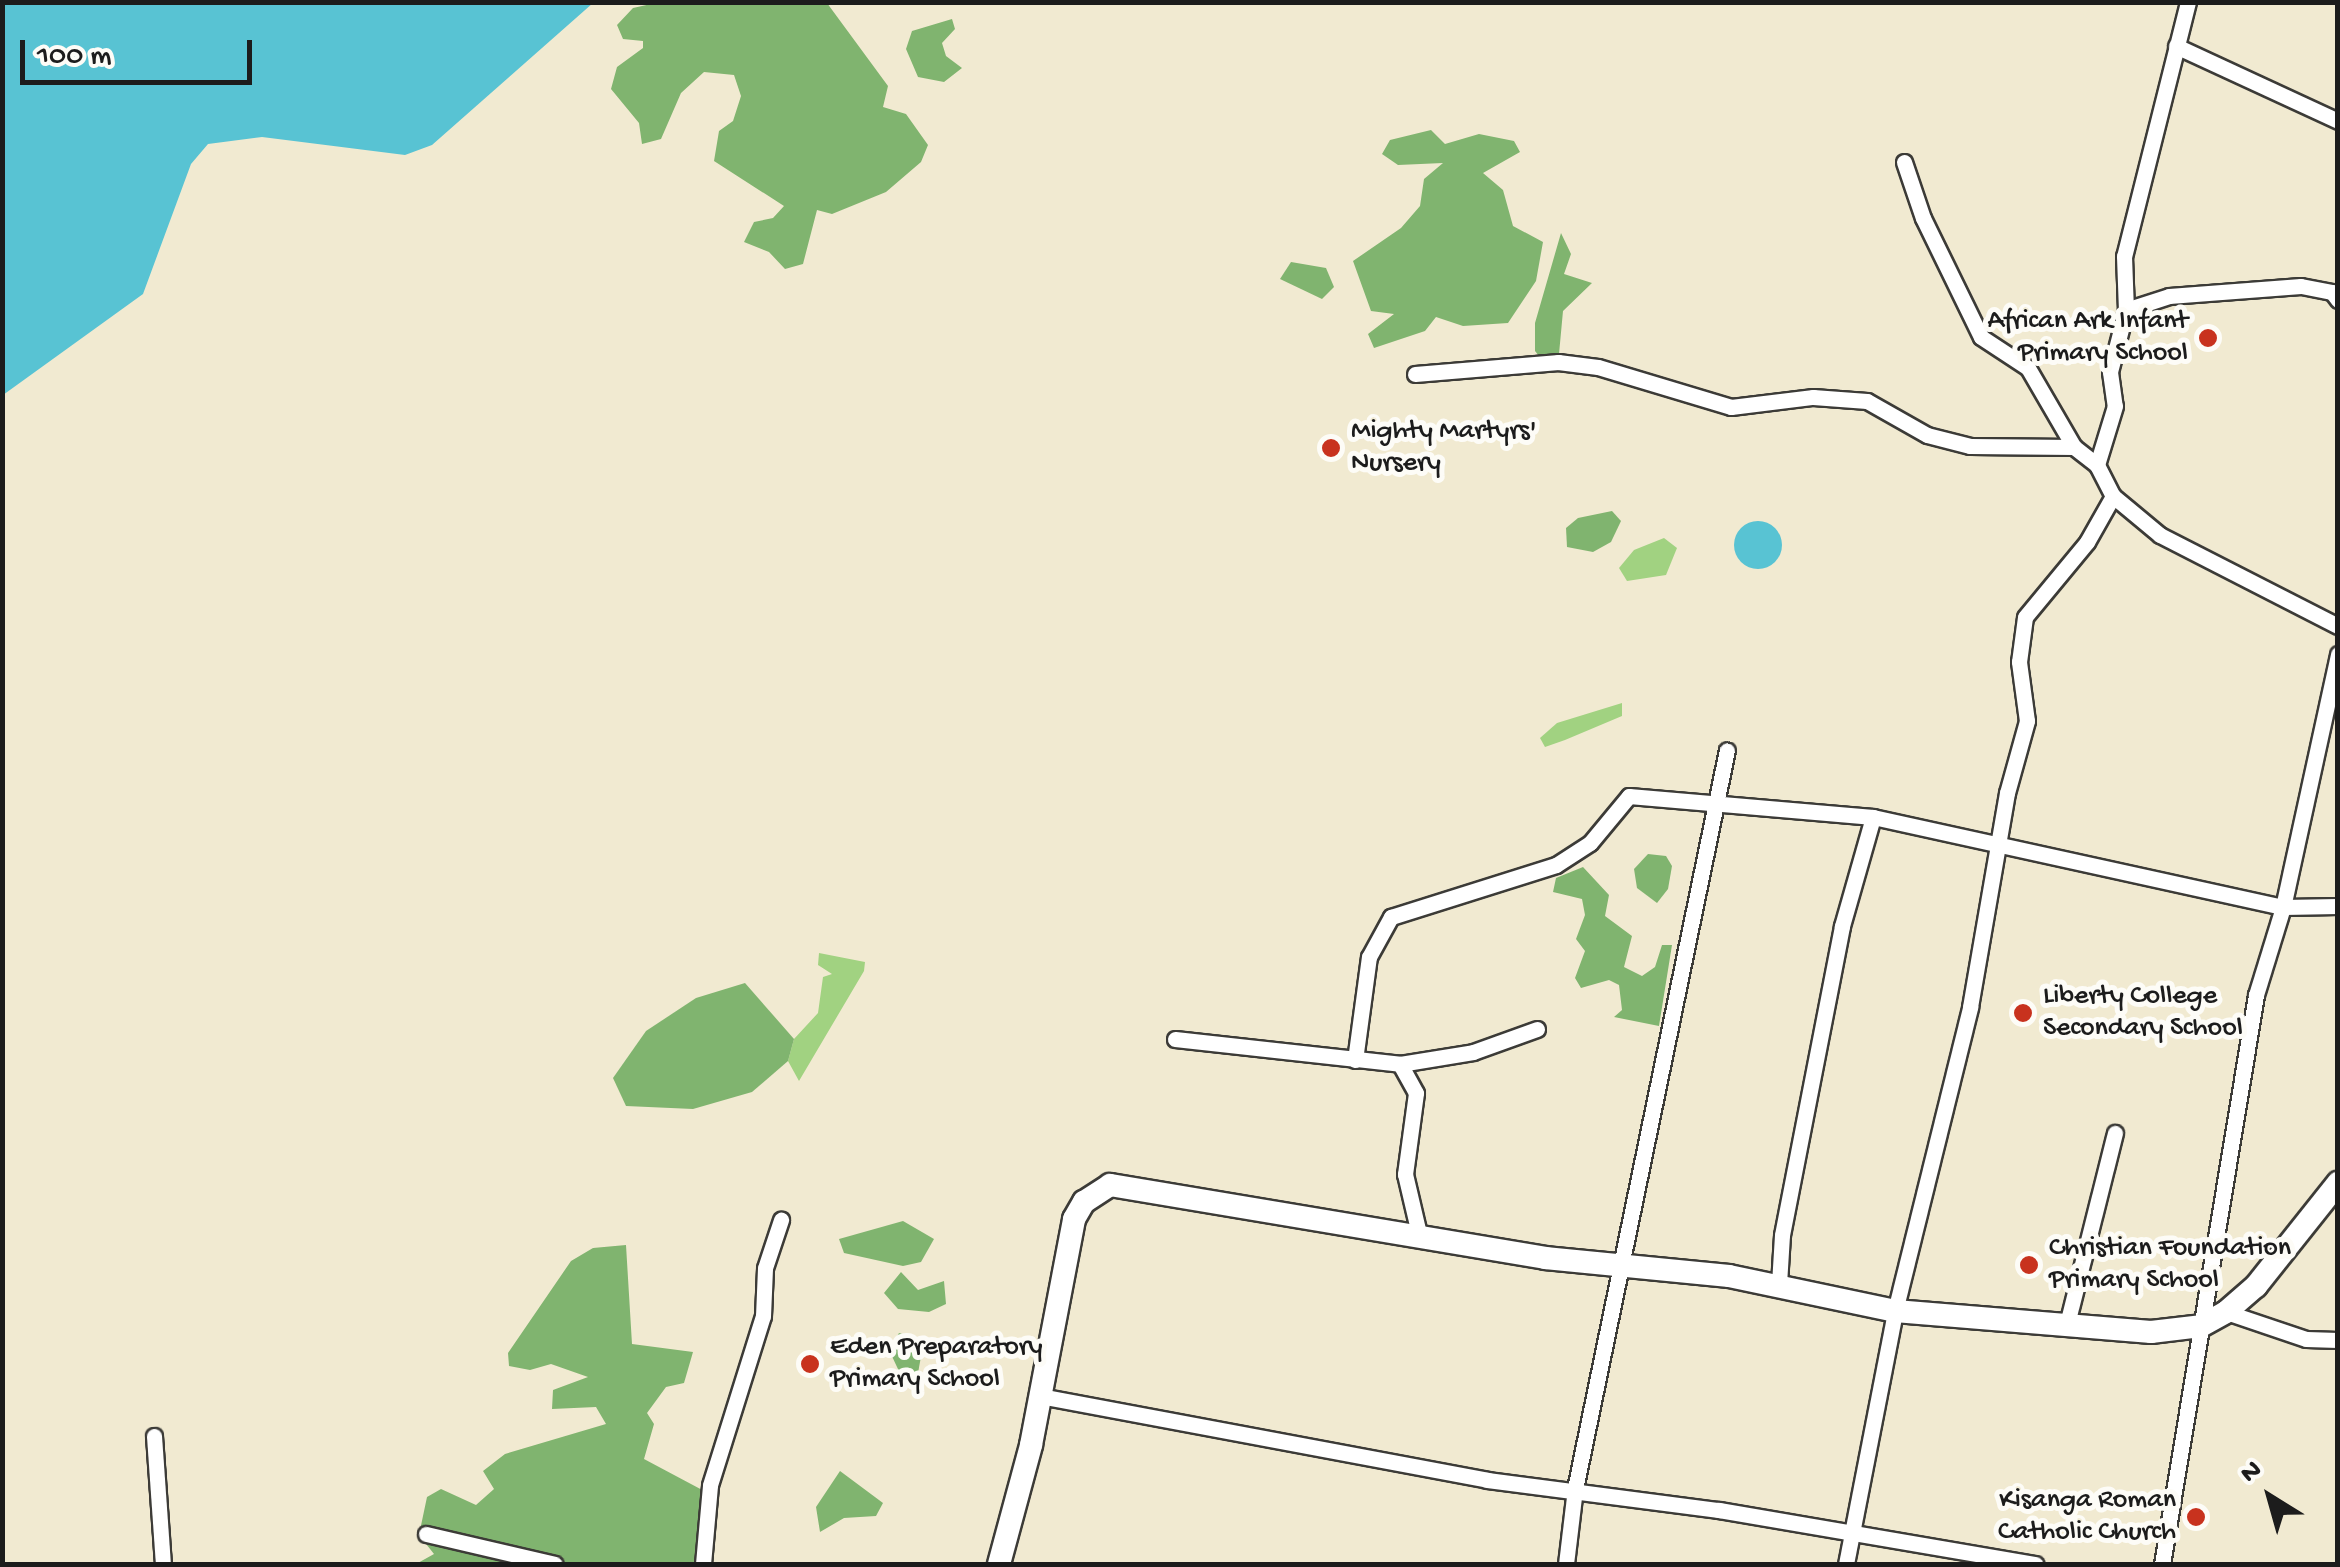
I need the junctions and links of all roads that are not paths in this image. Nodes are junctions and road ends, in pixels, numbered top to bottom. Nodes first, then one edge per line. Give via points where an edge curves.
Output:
1 (2188, 2) edge
2 (2176, 46) junction
3 (2338, 121) edge
4 (1904, 162) dead end
5 (2338, 300) edge
6 (2126, 310) junction
7 (1415, 374) dead end
8 (2074, 448) junction
9 (2097, 465) junction
10 (2113, 496) junction
11 (2338, 626) edge
12 (2338, 654) edge
13 (1728, 750) dead end
14 (1718, 806) junction
15 (1873, 817) junction
16 (2000, 848) junction
17 (2338, 906) edge
18 (2283, 907) junction
19 (1537, 1029) dead end
20 (1175, 1039) dead end
21 (1355, 1060) junction
22 (1400, 1064) junction
23 (2114, 1133) dead end
24 (2338, 1184) edge
25 (782, 1220) dead end
26 (1420, 1238) junction
27 (1621, 1267) junction
28 (1779, 1284) junction
29 (1895, 1311) junction
30 (2226, 1312) junction
31 (2067, 1324) junction
32 (2201, 1326) junction
33 (2338, 1340) edge
34 (1040, 1396) junction
35 (154, 1436) dead end
36 (1575, 1489) junction
37 (1852, 1532) junction
38 (426, 1534) dead end
39 (163, 1564) edge
40 (555, 1564) edge
41 (702, 1564) edge
42 (999, 1564) edge
43 (1566, 1564) edge
44 (1846, 1564) edge
45 (2035, 1564) edge
46 (2162, 1564) edge

1 - 2 street
2 - 3 street
2 - 6 street via 2124,256
4 - 8 street via 1922,218 1981,337 2028,368
5 - 6 street via 2332,292 2301,286 2168,296
6 - 9 street via 2110,372 2115,406
7 - 8 street via 1513,361 1571,364 1731,407 1813,397 1867,401 1927,435 1970,446
8 - 9 street
9 - 10 street
10 - 11 street via 2160,536
10 - 16 street via 2088,542 2025,617 2019,662 2027,721
12 - 18 street
13 - 14 street
14 - 15 street
14 - 21 street via 1629,796 1590,843 1556,865 1391,917 1368,957
14 - 27 street
15 - 16 street
15 - 28 street via 1842,926 1782,1235
16 - 18 street
16 - 29 street via 1950,1093
17 - 18 street
18 - 32 street via 2256,995
19 - 22 street via 1473,1052
20 - 21 street
21 - 22 street
22 - 26 street via 1416,1092 1406,1174
23 - 31 street
24 - 30 street via 2256,1286
25 - 41 street via 765,1268 763,1316 710,1485
26 - 27 street
26 - 34 street via 1110,1185 1084,1202 1074,1219
27 - 28 street
27 - 36 street
28 - 29 street
29 - 31 street
29 - 37 street
30 - 32 street
30 - 33 street via 2306,1339
31 - 32 street via 2152,1332
32 - 46 street
34 - 36 street via 1276,1444
34 - 42 street
35 - 39 street
36 - 37 street
36 - 43 street
37 - 44 street
37 - 45 street
38 - 40 street

